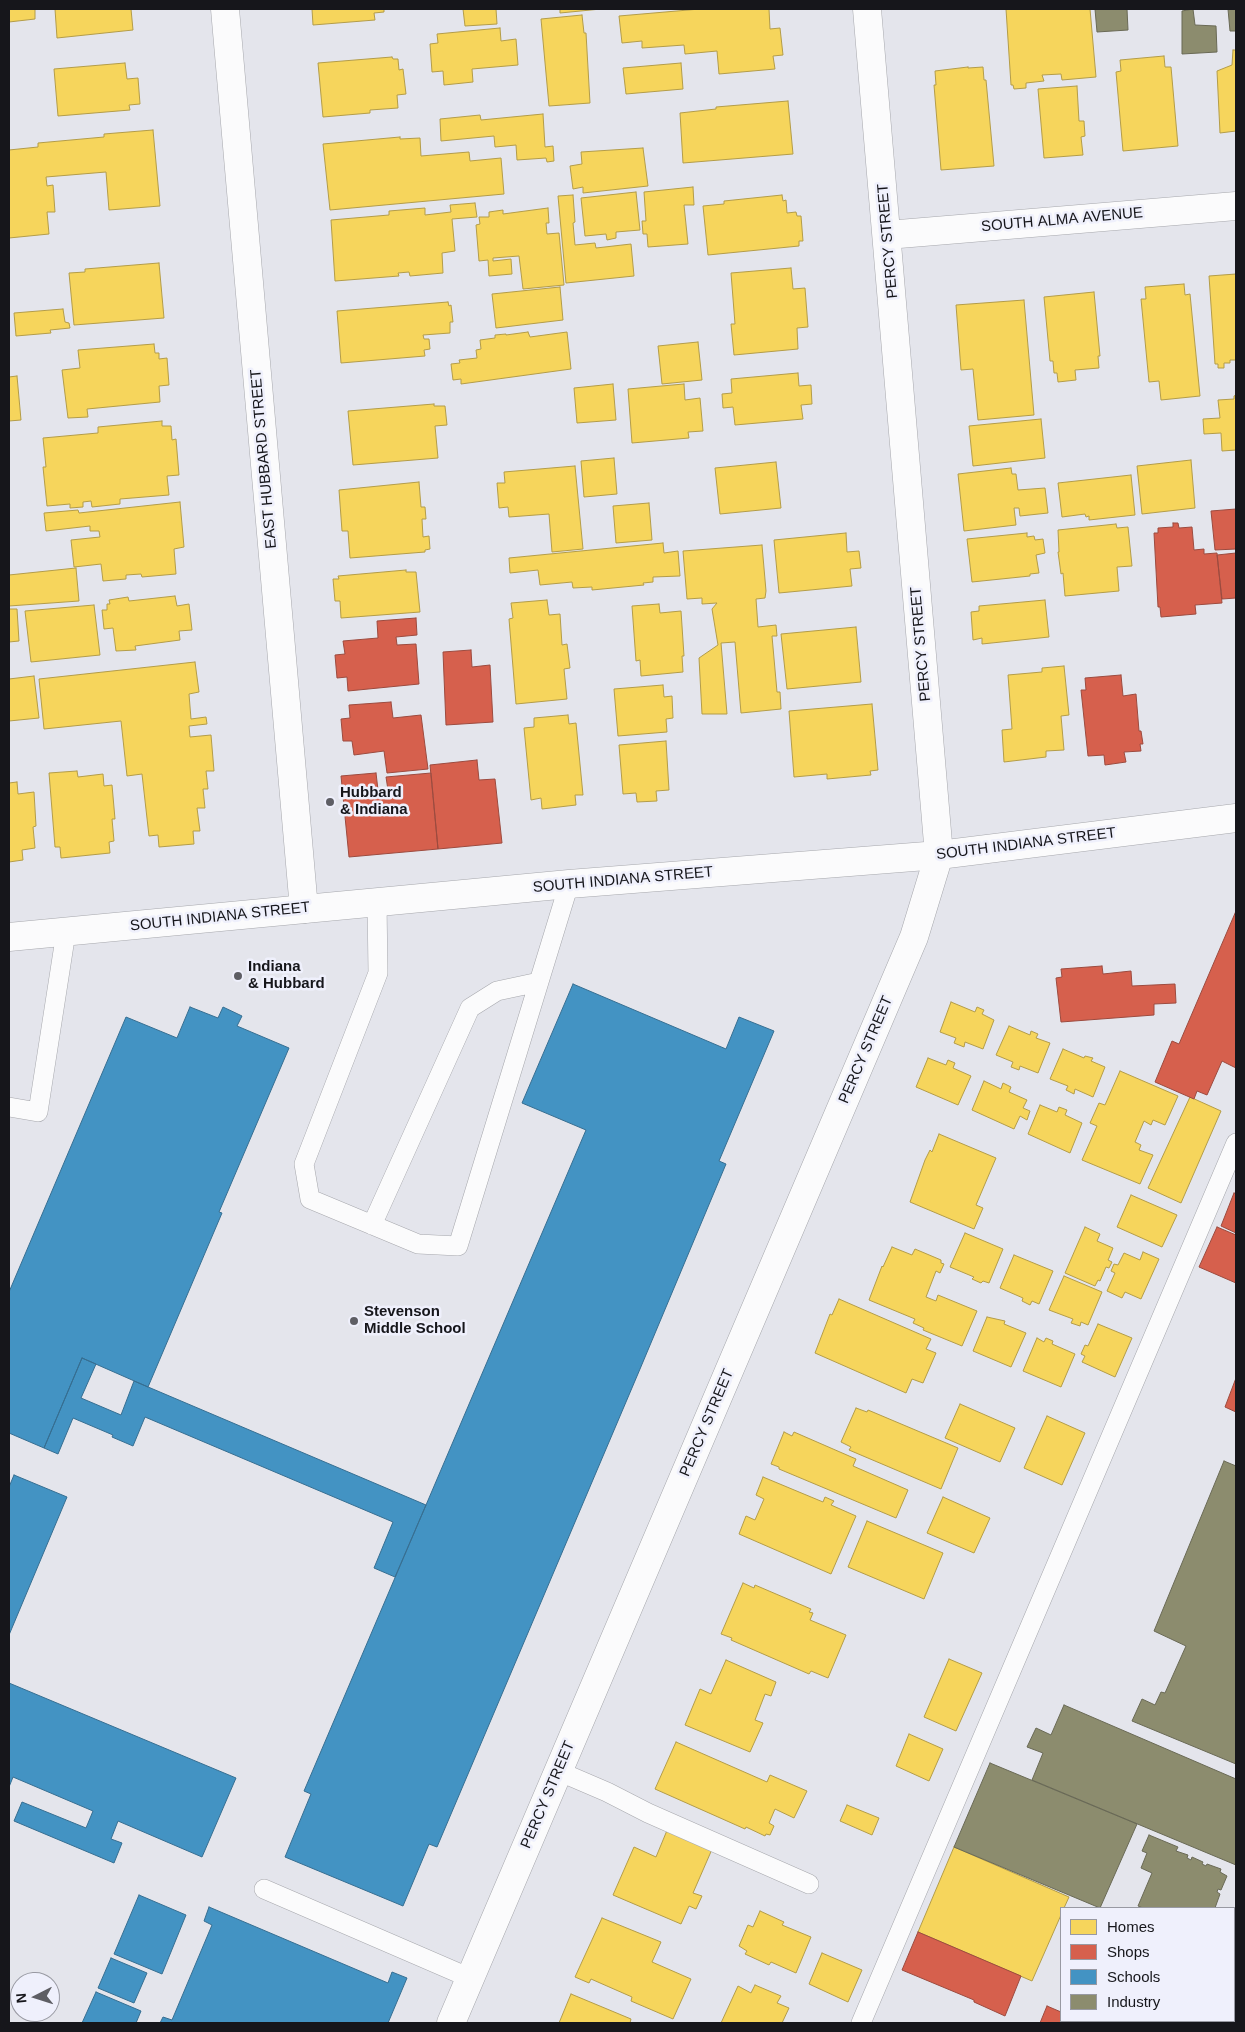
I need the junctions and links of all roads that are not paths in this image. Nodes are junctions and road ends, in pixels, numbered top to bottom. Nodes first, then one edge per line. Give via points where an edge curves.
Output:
1 (225, 9) edge
2 (867, 9) edge
3 (1236, 206) edge
4 (887, 235) junction
5 (1236, 818) edge
6 (939, 855) junction
7 (569, 884) junction
8 (377, 902) junction
9 (304, 909) junction
10 (66, 932) junction
11 (9, 937) edge
12 (539, 982) junction
13 (9, 1108) edge
14 (1236, 1143) edge
15 (372, 1225) junction
16 (558, 1771) junction
17 (808, 1884) dead end
18 (264, 1889) dead end
19 (470, 1978) junction
20 (451, 2023) edge
21 (862, 2023) edge

1 - 9 street, EAST HUBBARD STREET
2 - 4 street, PERCY STREET
3 - 4 street, SOUTH ALMA AVENUE
4 - 6 street, PERCY STREET
5 - 6 street, SOUTH INDIANA STREET
6 - 7 street, SOUTH INDIANA STREET
6 - 16 street, PERCY STREET via 914,937
7 - 8 street, SOUTH INDIANA STREET
7 - 12 lane
8 - 9 street, SOUTH INDIANA STREET
8 - 15 lane via 378,973 304,1164 310,1199
9 - 10 street, SOUTH INDIANA STREET
10 - 11 street, SOUTH INDIANA STREET
10 - 13 lane via 38,1112
12 - 15 lane via 497,991 470,1008
12 - 15 lane via 458,1246 418,1244
14 - 21 lane
16 - 17 lane
16 - 19 street, PERCY STREET
18 - 19 lane
19 - 20 street, PERCY STREET

